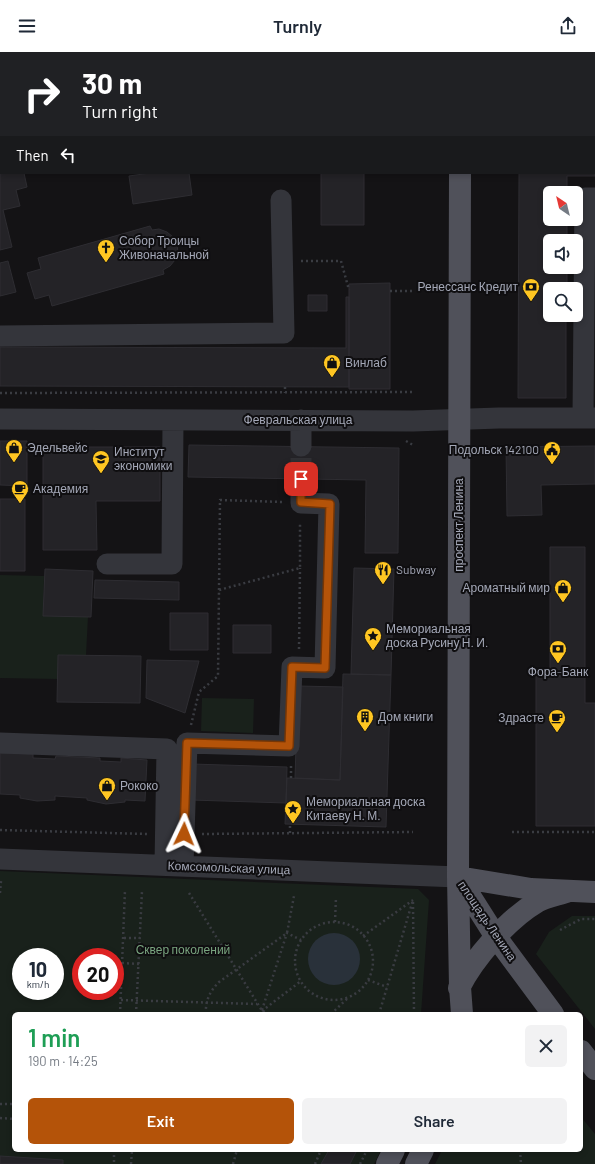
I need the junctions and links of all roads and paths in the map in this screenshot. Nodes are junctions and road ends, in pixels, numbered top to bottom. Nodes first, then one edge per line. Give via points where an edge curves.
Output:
1 (460, 174) edge
2 (595, 198) edge
3 (281, 200) dead end
4 (282, 261) junction
5 (349, 290) dead end
6 (390, 290) dead end
7 (415, 291) dead end
8 (0, 336) edge
9 (590, 377) edge
10 (285, 387) dead end
11 (413, 392) dead end
12 (0, 393) edge
13 (285, 393) junction
14 (589, 418) edge
15 (0, 419) edge
16 (173, 420) junction
17 (301, 420) junction
18 (460, 420) junction
19 (301, 446) tunnel mouth
20 (301, 479) tunnel mouth
21 (301, 502) junction
22 (107, 564) dead end
23 (300, 568) junction
24 (219, 590) junction
25 (299, 667) junction
26 (0, 743) edge
27 (187, 743) junction
28 (290, 824) dead end
29 (0, 830) edge
30 (413, 832) dead end
31 (512, 832) dead end
32 (595, 832) edge
33 (290, 833) junction
34 (175, 834) junction
35 (0, 859) edge
36 (174, 866) junction
37 (458, 877) junction
38 (0, 880) edge
39 (125, 890) dead end
40 (142, 891) dead end
41 (189, 892) dead end
42 (566, 892) junction
43 (595, 892) edge
44 (0, 893) edge
45 (294, 896) dead end
46 (336, 897) dead end
47 (413, 900) junction
48 (595, 919) edge
49 (335, 922) junction
50 (560, 930) dead end
51 (287, 933) junction
52 (363, 936) junction
53 (496, 937) junction
54 (124, 938) junction
55 (140, 938) junction
56 (301, 940) junction
57 (123, 948) edge
58 (124, 963) edge
59 (139, 964) junction
60 (237, 970) junction
61 (368, 980) junction
62 (301, 981) junction
63 (387, 987) junction
64 (460, 987) junction
65 (351, 996) junction
66 (121, 1000) edge
67 (124, 1000) edge
68 (137, 1000) junction
69 (206, 1002) junction
70 (258, 1004) junction
71 (262, 1011) junction
72 (120, 1012) edge
73 (136, 1012) edge
74 (206, 1012) edge
75 (333, 1012) edge
76 (380, 1012) edge
77 (414, 1012) edge
78 (451, 1012) edge
79 (462, 1012) edge
80 (552, 1012) edge
81 (583, 1054) edge
82 (583, 1069) edge
83 (595, 1069) edge
84 (595, 1076) edge
85 (0, 1104) edge
86 (12, 1104) edge
87 (0, 1118) edge
88 (12, 1119) edge
89 (114, 1152) edge
90 (132, 1152) edge
91 (237, 1152) edge
92 (320, 1152) edge
93 (366, 1152) edge
94 (393, 1152) edge
95 (422, 1152) edge
96 (520, 1152) edge
97 (114, 1164) edge
98 (131, 1164) edge
99 (234, 1164) edge
100 (315, 1164) edge
101 (360, 1164) edge
102 (387, 1164) edge
103 (416, 1164) edge
104 (521, 1164) edge

1 - 18 main road, проспект Ленина
2 - 9 street via 585,198
3 - 4 street
4 - 5 path via 341,261
4 - 8 street via 284,333
6 - 7 path
9 - 14 street
10 - 13 path
11 - 13 path
12 - 13 path
14 - 18 street, Февральская улица
15 - 16 street, Февральская улица
16 - 17 street, Февральская улица
16 - 22 street via 172,564
17 - 18 street, Февральская улица
17 - 19 street
18 - 37 main road, проспект Ленина
20 - 21 street
21 - 23 path
21 - 24 path via 220,500
21 - 25 street via 330,504 325,668
23 - 24 path
23 - 25 path
24 - 27 path via 218,676 199,692
25 - 27 street via 292,667 289,746
26 - 34 street via 168,749
27 - 34 street
28 - 33 path
29 - 34 path
30 - 33 path
31 - 32 path
33 - 34 path
34 - 36 street
35 - 36 street, Комсомольская улица
36 - 37 street, Комсомольская улица
37 - 42 main road
37 - 53 main road, площадь Ленина
37 - 64 main road, площадь Ленина
38 - 44 path
39 - 54 path
40 - 55 path
41 - 60 path
42 - 43 main road
42 - 53 main road via 538,901
45 - 51 path
46 - 49 path
47 - 52 path
47 - 63 path
47 - 77 path
48 - 50 path via 581,919
49 - 52 path via 351,926
49 - 56 path via 316,926
51 - 56 path
51 - 60 path
51 - 71 path
52 - 61 path via 372,957
53 - 64 main road via 468,971
53 - 80 main road, площадь Ленина
54 - 55 path
54 - 57 path
55 - 59 path
56 - 62 path via 295,960
58 - 59 path
59 - 68 path
60 - 69 path via 219,982
60 - 70 path
61 - 63 path
61 - 65 path
62 - 65 path via 317,996 328,999
62 - 71 path
63 - 76 path
64 - 78 main road
64 - 79 main road, площадь Ленина
65 - 75 path
66 - 72 path
67 - 68 path
68 - 69 path
68 - 73 path
69 - 70 path
69 - 74 path
70 - 71 path
81 - 83 main road
82 - 84 main road
85 - 86 path
87 - 88 path
89 - 97 path
90 - 98 path
91 - 99 path
92 - 100 path
93 - 101 path
94 - 102 main road
95 - 103 main road
96 - 104 path

